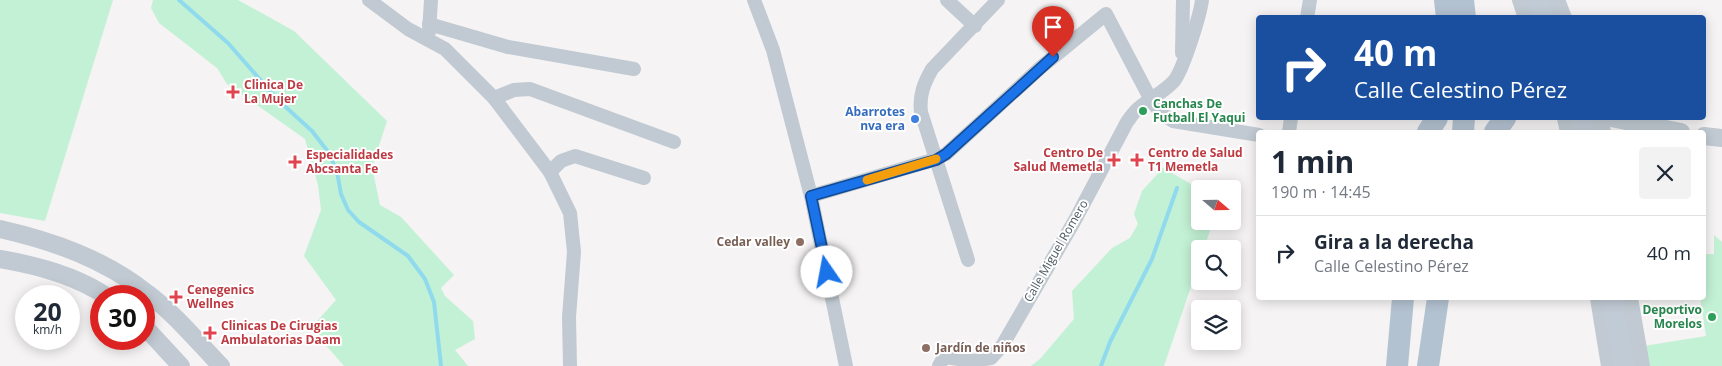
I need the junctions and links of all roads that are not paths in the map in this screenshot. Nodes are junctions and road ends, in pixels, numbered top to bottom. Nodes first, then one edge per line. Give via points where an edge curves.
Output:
1 (369, 0) edge
2 (431, 0) edge
3 (754, 0) edge
4 (948, 0) edge
5 (998, 0) edge
6 (1183, 0) edge
7 (1202, 0) edge
8 (1310, 0) edge
9 (1445, 0) edge
10 (1463, 0) edge
11 (1556, 0) edge
12 (1526, 9) edge
13 (1308, 15) edge
14 (1447, 15) edge
15 (1465, 15) edge
16 (1538, 15) edge
17 (1562, 15) edge
18 (429, 24) junction
19 (974, 26) junction
20 (428, 39) junction
21 (1182, 64) junction
22 (634, 69) dead end
23 (494, 98) junction
24 (1152, 100) junction
25 (1621, 120) edge
26 (1671, 130) edge
27 (1256, 135) edge
28 (1706, 136) edge
29 (1722, 138) edge
30 (674, 142) dead end
31 (936, 160) junction
32 (550, 172) junction
33 (644, 178) dead end
34 (811, 196) junction
35 (0, 229) edge
36 (0, 259) edge
37 (968, 260) dead end
38 (90, 288) edge
39 (1403, 300) edge
40 (1422, 300) edge
41 (1445, 300) edge
42 (1599, 300) edge
43 (1612, 300) edge
44 (1629, 300) edge
45 (155, 338) edge
46 (939, 364) edge
47 (181, 366) edge
48 (221, 366) edge
49 (570, 366) edge
50 (846, 366) edge
51 (1396, 366) edge
52 (1414, 366) edge
53 (1428, 366) edge
54 (1610, 366) edge
55 (1624, 366) edge
56 (1641, 366) edge

1 - 20 street
2 - 18 street
3 - 34 street via 773,50
4 - 19 street
5 - 19 street
6 - 21 street
7 - 21 street via 1201,12
8 - 13 street
9 - 14 main road
10 - 15 main road
11 - 17 street
12 - 16 main road
18 - 20 street
18 - 22 street via 508,47
19 - 31 street via 932,69 922,89 921,112
20 - 23 street via 445,49
21 - 24 street via 1174,80
23 - 30 street via 514,90 530,90
23 - 32 street
24 - 27 street via 1161,113 1173,121
24 - 31 street via 1106,14
24 - 46 street, Calle Miguel Romero via 1136,110 1127,122 1002,346 991,358 974,361 944,357
25 - 26 street
28 - 29 street
31 - 34 street
31 - 37 street
32 - 33 street via 575,156
32 - 49 street via 570,213 574,252 569,317
34 - 50 street
35 - 48 street via 78,252 118,273 171,313
36 - 38 street via 70,277
39 - 51 main road
40 - 52 main road
41 - 53 main road via 1432,333
42 - 54 street
43 - 55 main road
44 - 56 street
45 - 47 street

